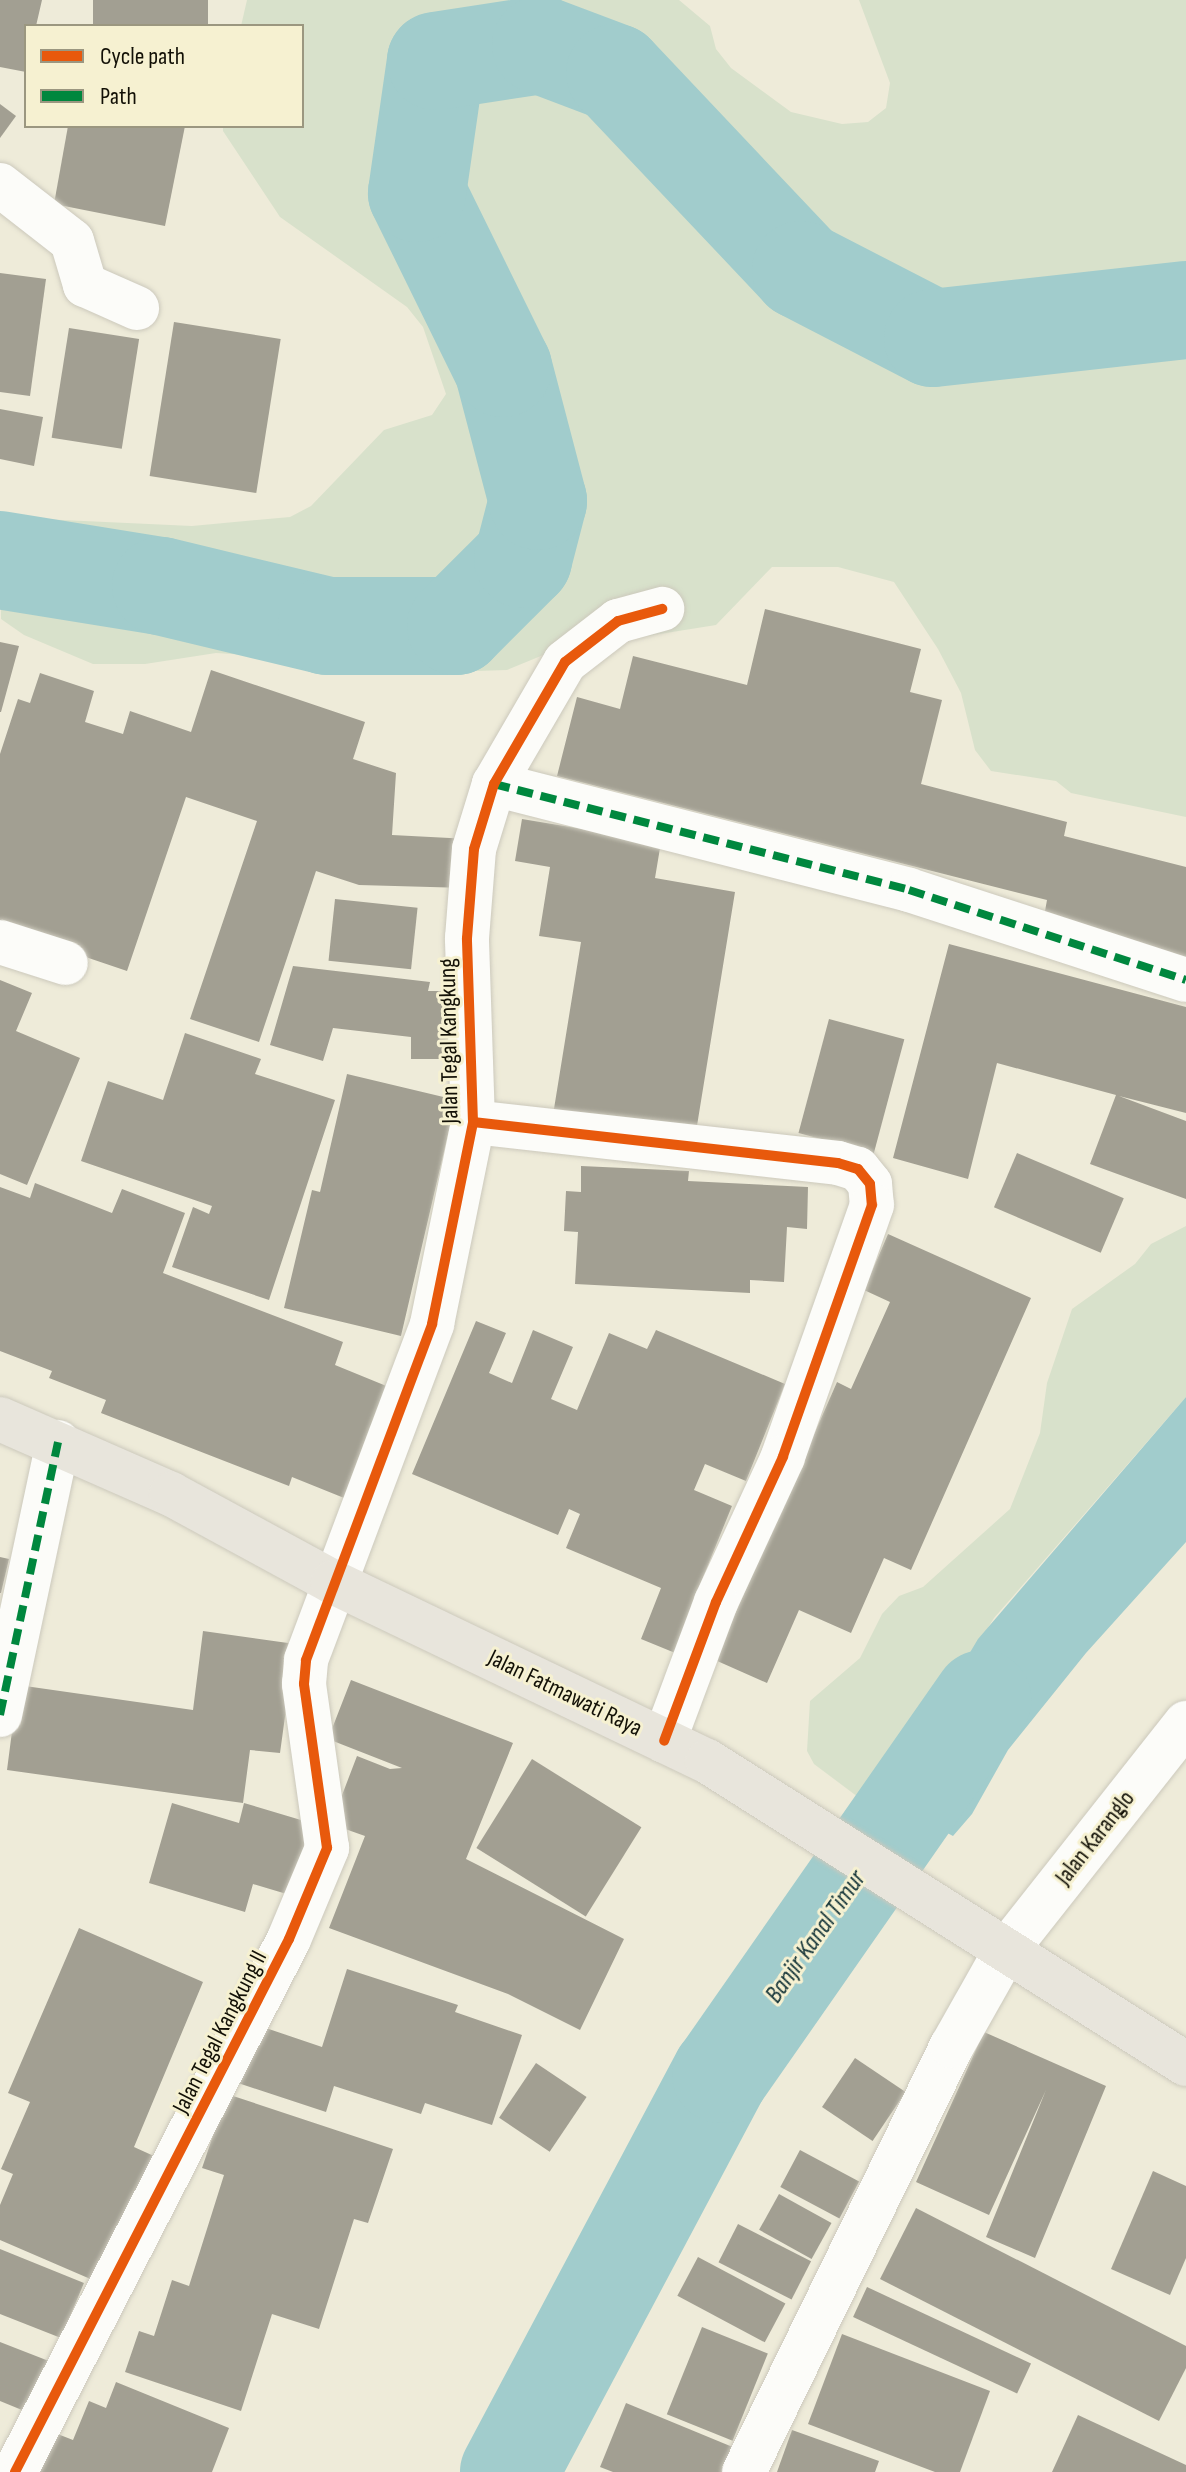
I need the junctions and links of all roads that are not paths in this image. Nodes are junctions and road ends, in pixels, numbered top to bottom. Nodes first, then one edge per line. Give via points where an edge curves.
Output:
1 (0, 185) edge
2 (137, 308) dead end
3 (662, 609) dead end
4 (494, 784) junction
5 (0, 942) edge
6 (66, 963) dead end
7 (1186, 980) edge
8 (473, 1122) junction
9 (0, 1419) edge
10 (58, 1442) junction
11 (333, 1582) junction
12 (0, 1715) edge
13 (1186, 1723) edge
14 (664, 1741) junction
15 (1005, 1952) junction
16 (1186, 2064) edge
17 (15, 2472) edge
18 (744, 2472) edge

1 - 2 street via 72,241 85,285
3 - 4 street, Jalan Tegal Kangkung via 618,621 565,662
4 - 7 street via 909,890
4 - 8 street, Jalan Tegal Kangkung via 474,849 467,938
5 - 6 street
8 - 11 street, Jalan Tegal Kangkung via 432,1324
8 - 14 street via 838,1163 858,1169 870,1184 872,1205 783,1457 716,1602
9 - 10 main road, Jalan Fatmawati Raya
10 - 11 main road, Jalan Fatmawati Raya via 171,1494
10 - 12 street
11 - 14 main road, Jalan Fatmawati Raya
11 - 17 street, Jalan Tegal Kangkung II via 312,1637 304,1684 327,1848 289,1939
13 - 15 street, Jalan Karanglo
14 - 15 main road, Jalan Fatmawati Raya via 707,1761
15 - 16 main road, Jalan Fatmawati Raya
15 - 18 street, Jalan Karanglo via 952,2046

